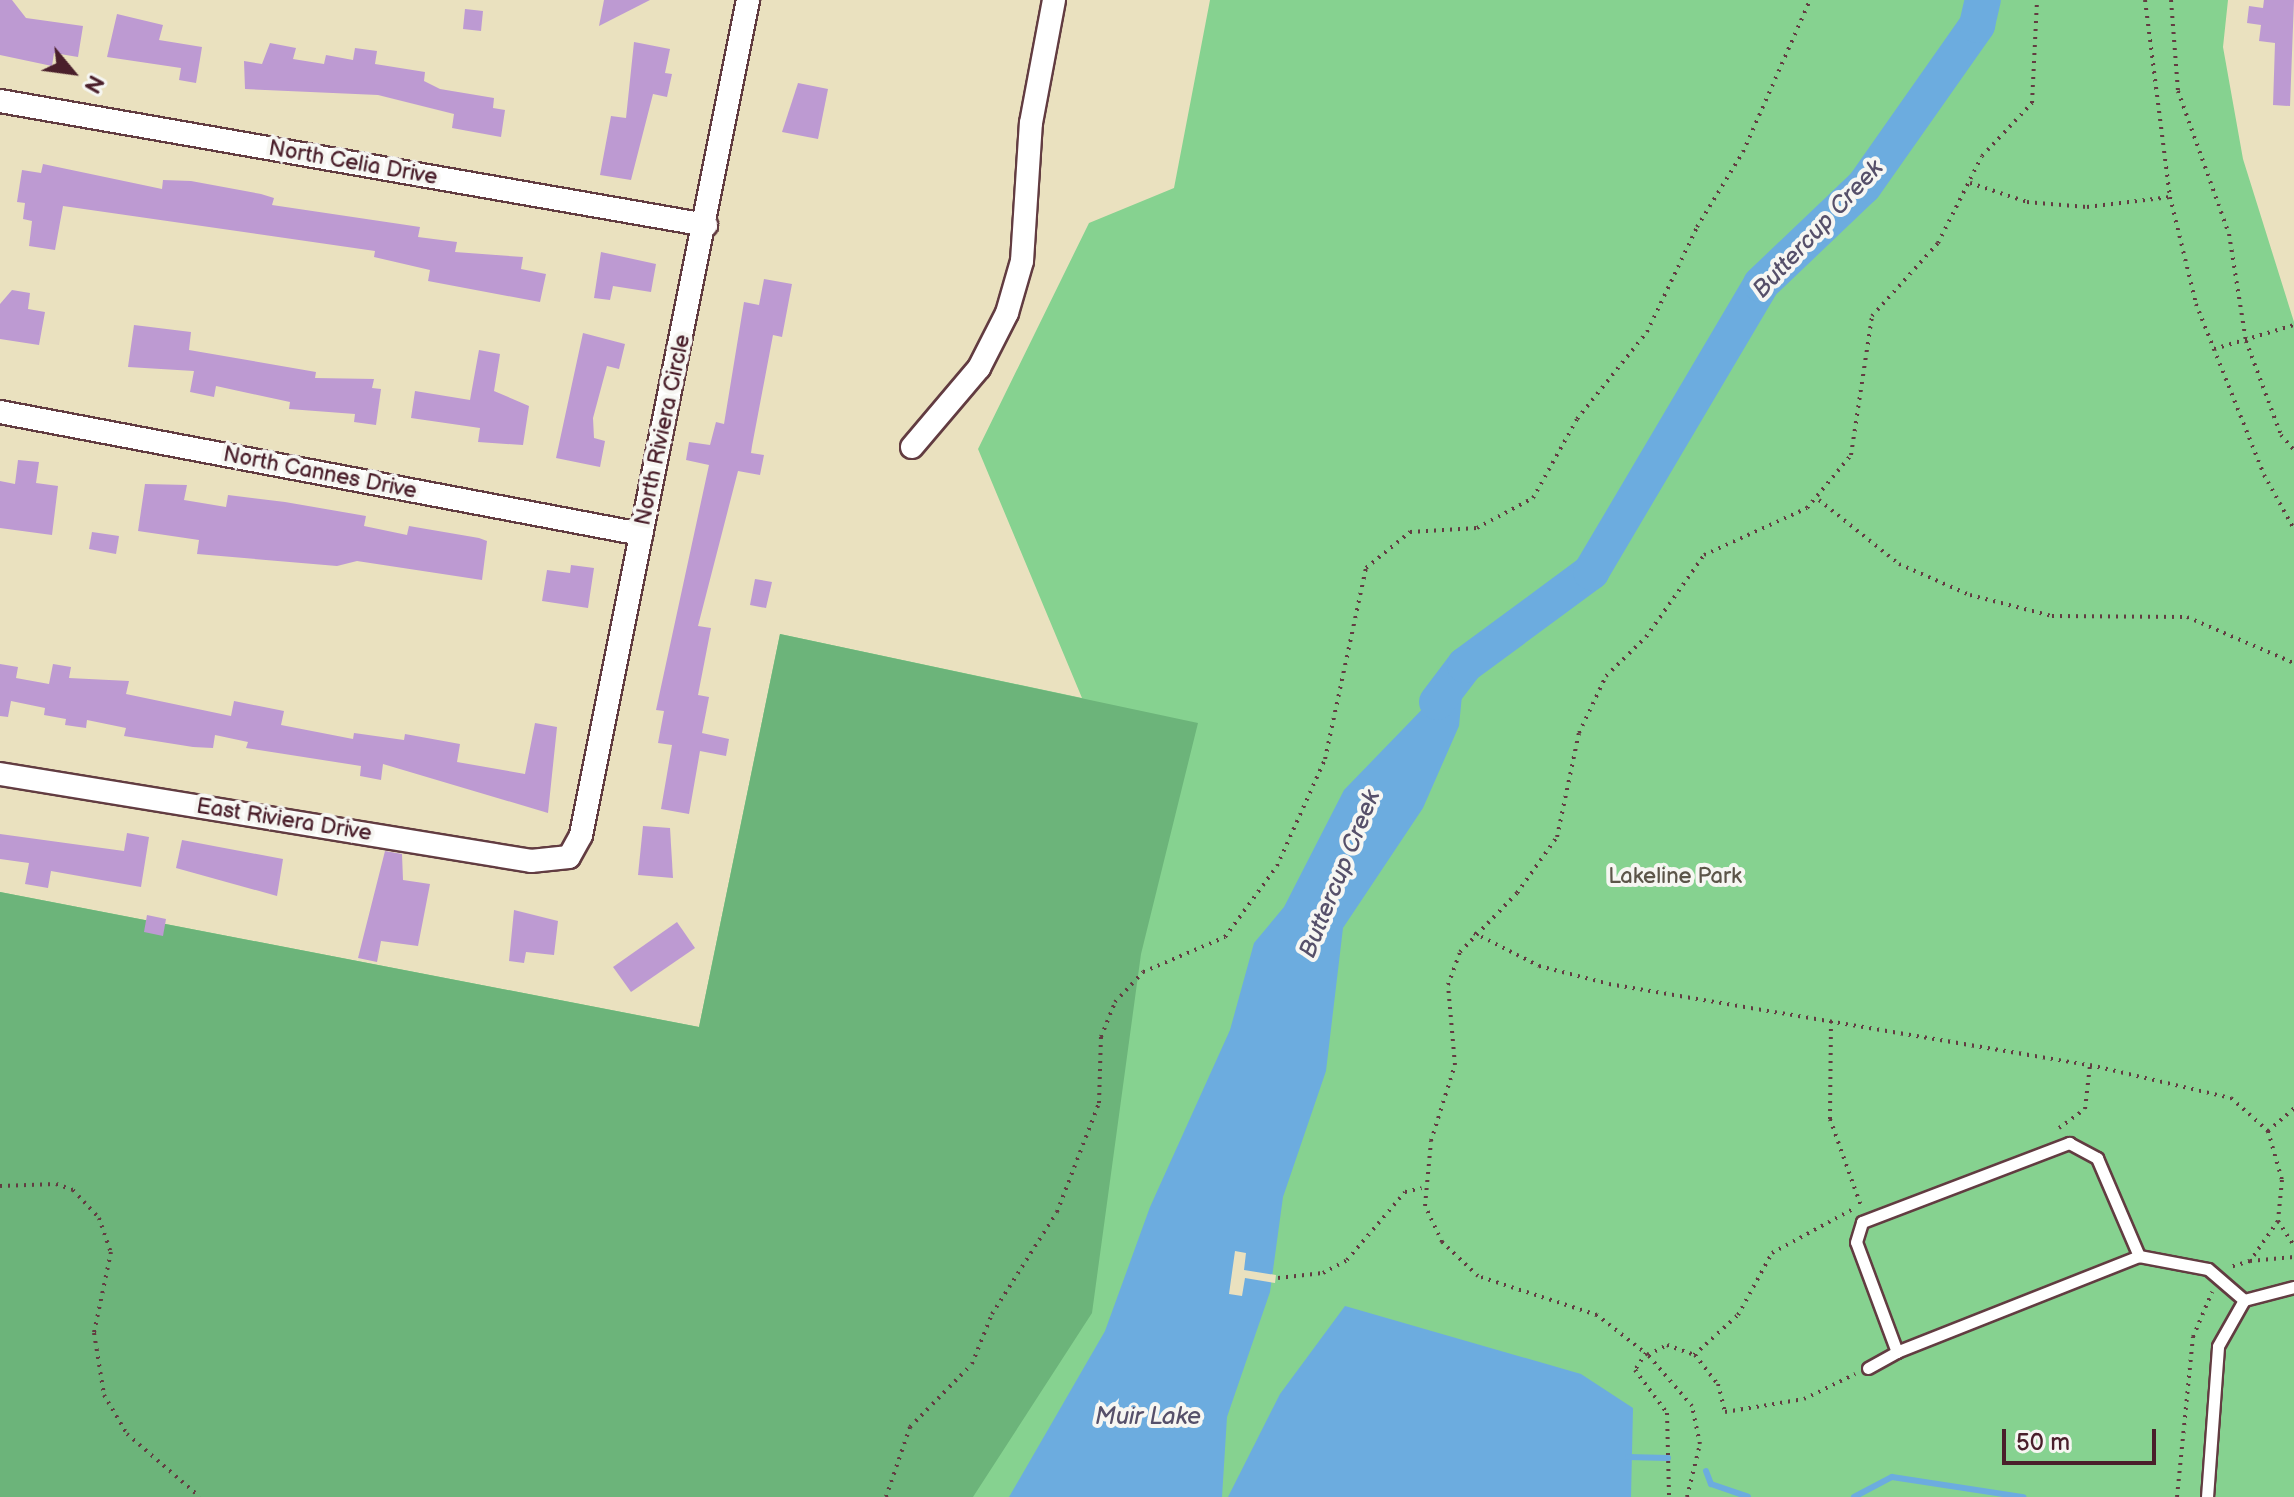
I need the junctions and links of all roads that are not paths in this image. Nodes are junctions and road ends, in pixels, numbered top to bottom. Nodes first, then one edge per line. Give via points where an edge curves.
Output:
1 (748, 0) edge
2 (1054, 0) edge
3 (0, 101) edge
4 (706, 225) junction
5 (0, 412) edge
6 (912, 447) dead end
7 (641, 534) junction
8 (0, 774) edge
9 (569, 857) joint
10 (2139, 1256) junction
11 (2294, 1287) edge
12 (2244, 1300) junction
13 (1897, 1352) junction
14 (1868, 1368) road end
15 (2207, 1497) edge

1 - 4 street, North Riviera Circle
2 - 6 street via 1031,123 1022,261 1007,313 979,368
3 - 4 street, North Celia Drive
4 - 7 street, North Riviera Circle
5 - 7 street, North Cannes Drive
7 - 9 street, North Riviera Circle via 581,835
8 - 9 street, East Riviera Drive via 531,861
10 - 12 lane via 2208,1269
10 - 13 lane
10 - 13 lane via 2097,1158 2069,1143 1862,1222 1856,1242
11 - 12 lane
12 - 15 lane via 2218,1346
13 - 14 lane

